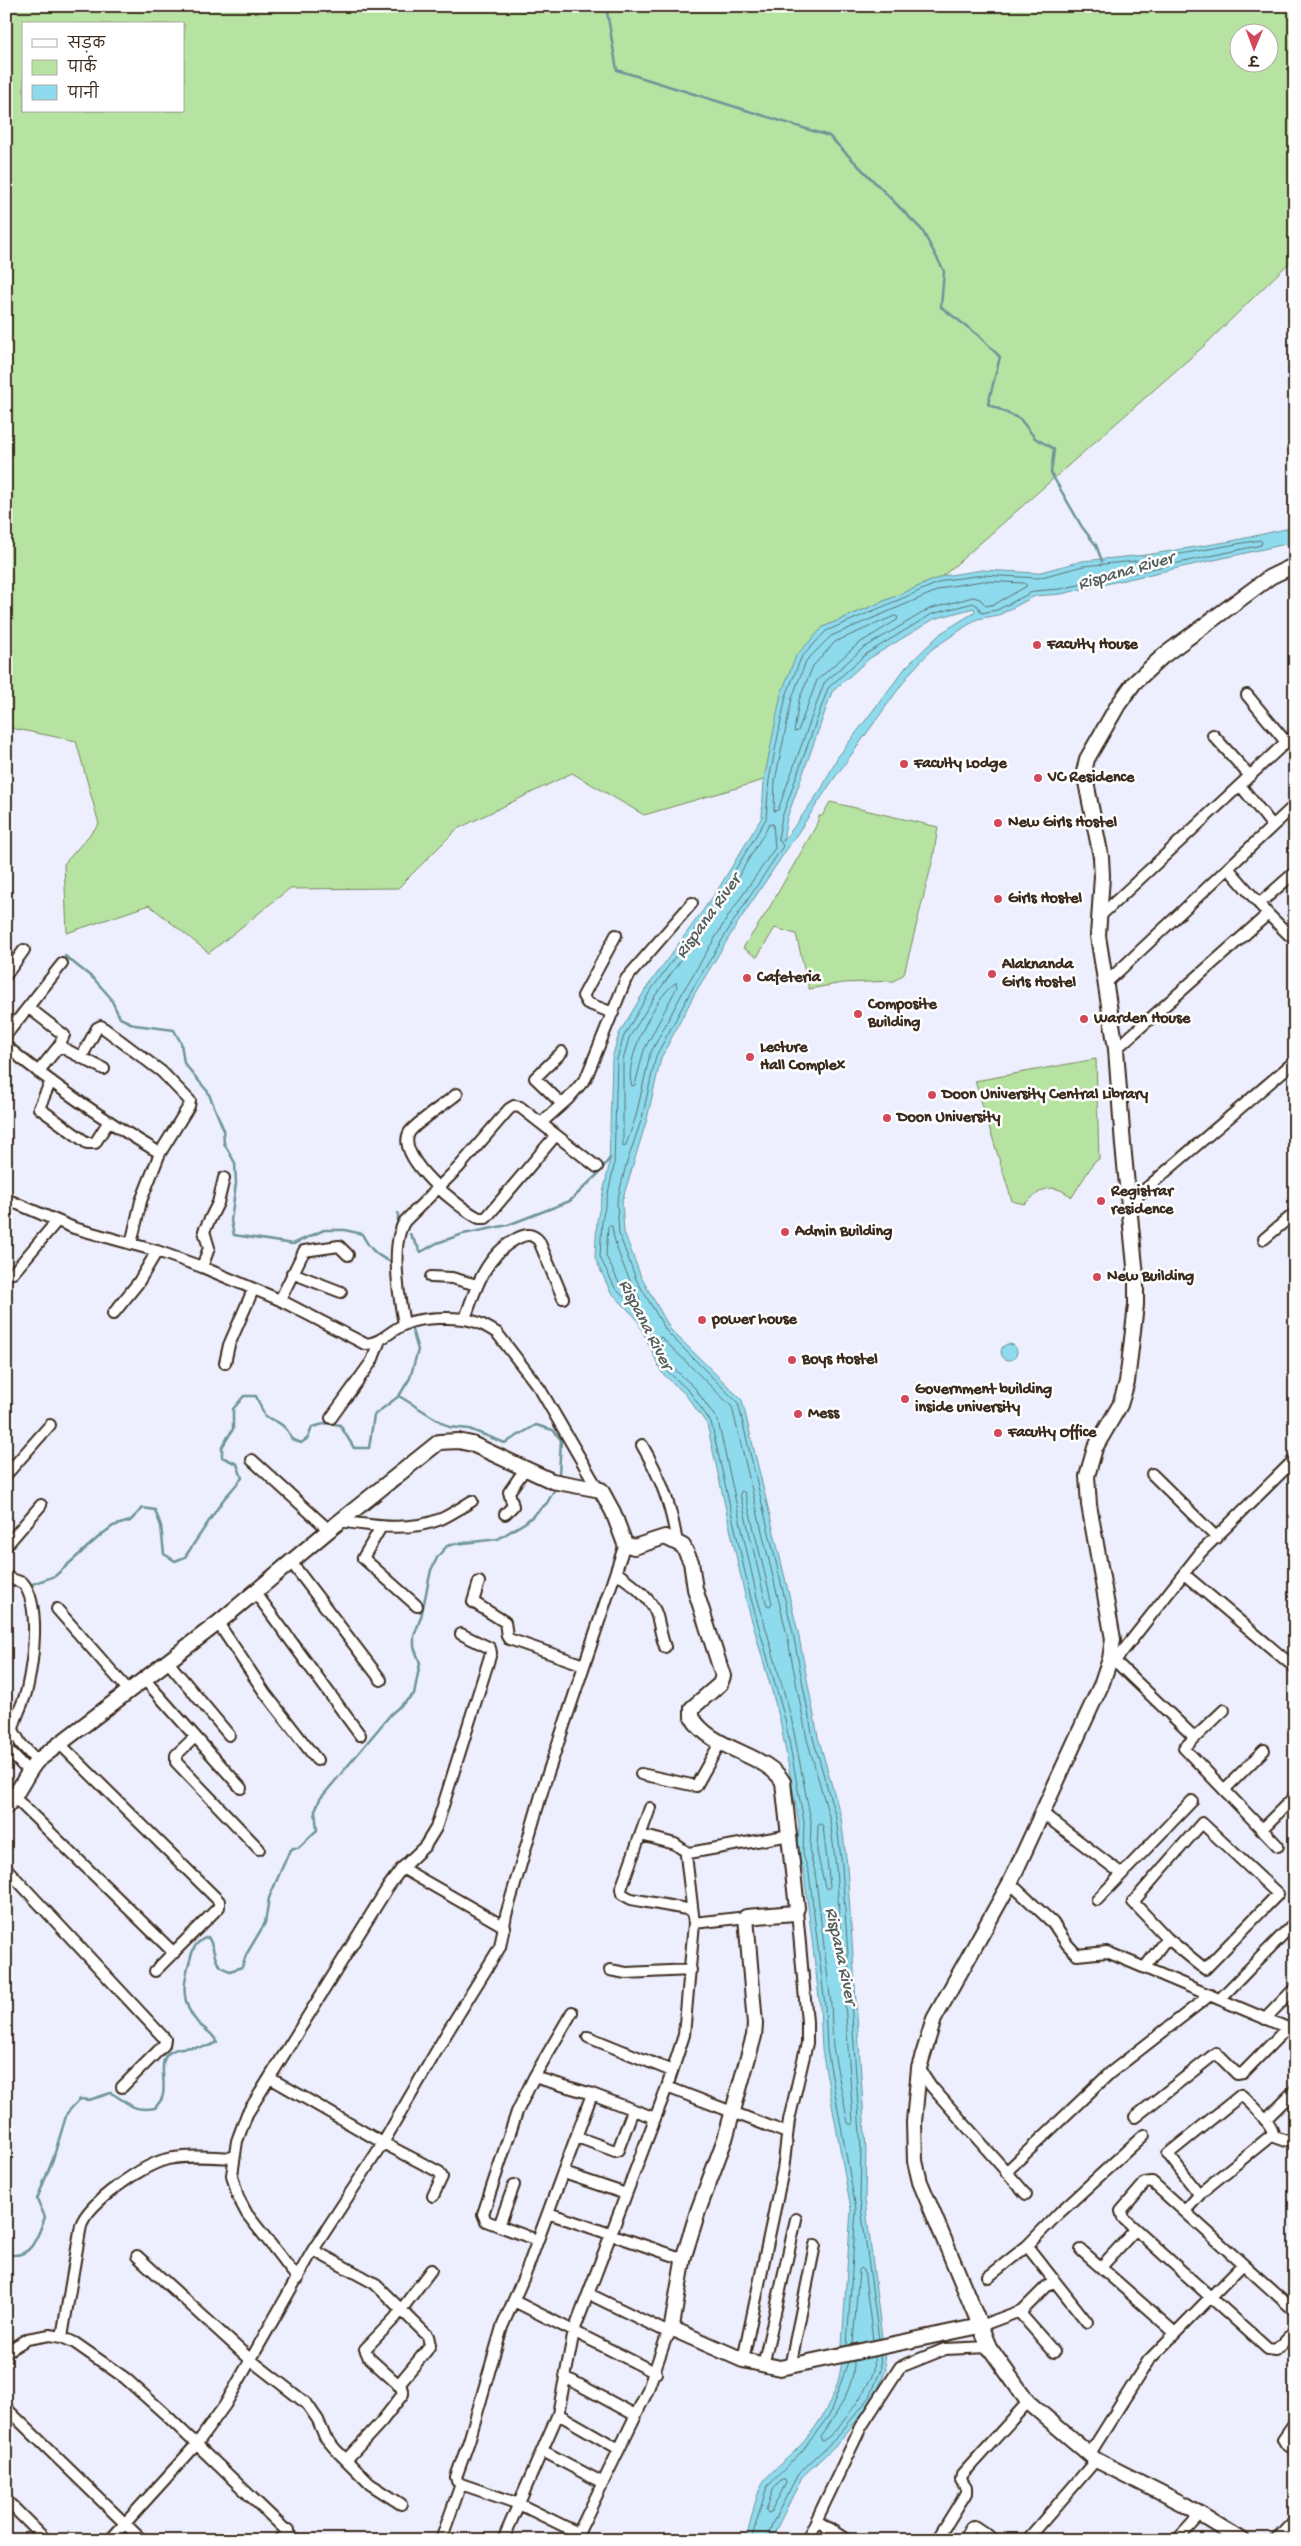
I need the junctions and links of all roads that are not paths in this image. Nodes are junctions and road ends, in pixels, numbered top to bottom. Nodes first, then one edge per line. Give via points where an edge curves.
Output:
1 (1295, 565) edge
2 (1247, 695) dead end
3 (1213, 735) dead end
4 (1295, 735) edge
5 (1286, 742) junction
6 (1250, 776) junction
7 (1240, 785) junction
8 (1293, 811) edge
9 (1272, 825) junction
10 (1228, 868) junction
11 (1295, 872) edge
12 (692, 903) dead end
13 (1259, 904) junction
14 (1268, 914) junction
15 (1099, 918) junction
16 (616, 934) dead end
17 (1295, 935) edge
18 (24, 950) dead end
19 (62, 964) dead end
20 (6, 975) edge
21 (1107, 982) junction
22 (30, 1008) junction
23 (613, 1012) junction
24 (7, 1034) edge
25 (6, 1046) edge
26 (59, 1046) junction
27 (1116, 1049) junction
28 (562, 1052) dead end
29 (82, 1056) junction
30 (1295, 1061) edge
31 (104, 1069) dead end
32 (38, 1072) junction
33 (51, 1081) junction
34 (457, 1094) dead end
35 (562, 1104) junction
36 (109, 1121) junction
37 (541, 1123) junction
38 (556, 1135) junction
39 (160, 1153) junction
40 (597, 1167) dead end
41 (224, 1178) dead end
42 (438, 1187) junction
43 (8, 1203) edge
44 (1128, 1204) junction
45 (1295, 1213) edge
46 (57, 1221) junction
47 (1264, 1239) dead end
48 (131, 1244) junction
49 (157, 1252) junction
50 (348, 1255) dead end
51 (202, 1267) junction
52 (13, 1273) dead end
53 (292, 1273) junction
54 (432, 1277) dead end
55 (477, 1285) junction
56 (253, 1290) junction
57 (341, 1292) dead end
58 (563, 1298) dead end
59 (280, 1300) junction
60 (113, 1314) dead end
61 (465, 1319) junction
62 (404, 1324) junction
63 (380, 1340) junction
64 (226, 1363) dead end
65 (331, 1418) dead end
66 (50, 1425) dead end
67 (642, 1445) dead end
68 (1295, 1459) edge
69 (252, 1460) dead end
70 (525, 1468) junction
71 (1152, 1474) dead end
72 (6, 1476) edge
73 (598, 1488) junction
74 (472, 1501) dead end
75 (41, 1505) dead end
76 (505, 1514) dead end
77 (334, 1525) junction
78 (381, 1527) junction
79 (1217, 1538) junction
80 (677, 1543) junction
81 (625, 1544) junction
82 (6, 1546) edge
83 (290, 1562) junction
84 (616, 1572) junction
85 (1184, 1574) junction
86 (6, 1577) edge
87 (479, 1582) dead end
88 (255, 1592) junction
89 (417, 1606) dead end
90 (57, 1609) dead end
91 (218, 1623) junction
92 (461, 1634) dead end
93 (665, 1647) dead end
94 (1112, 1660) junction
95 (168, 1662) junction
96 (584, 1664) junction
97 (1294, 1667) edge
98 (145, 1680) junction
99 (381, 1680) dead end
100 (130, 1692) junction
101 (1224, 1710) dead end
102 (229, 1735) dead end
103 (360, 1735) dead end
104 (195, 1736) junction
105 (1194, 1737) junction
106 (59, 1743) junction
107 (720, 1743) junction
108 (6, 1748) edge
109 (1264, 1750) dead end
110 (317, 1760) dead end
111 (33, 1766) junction
112 (641, 1774) dead end
113 (241, 1788) dead end
114 (1224, 1790) junction
115 (1295, 1796) edge
116 (1192, 1801) dead end
117 (11, 1802) edge
118 (650, 1808) dead end
119 (1042, 1813) junction
120 (1261, 1830) junction
121 (641, 1835) junction
122 (790, 1835) junction
123 (1278, 1846) dead end
124 (259, 1848) dead end
125 (688, 1853) junction
126 (6, 1868) edge
127 (402, 1868) junction
128 (1122, 1874) junction
129 (1010, 1883) junction
130 (1097, 1900) dead end
131 (692, 1910) junction
132 (797, 1911) junction
133 (747, 1917) junction
134 (1295, 1922) edge
135 (694, 1923) junction
136 (505, 1927) junction
137 (1167, 1938) junction
138 (174, 1953) junction
139 (1145, 1967) junction
140 (610, 1970) dead end
141 (691, 1970) junction
142 (155, 1971) dead end
143 (1295, 1988) edge
144 (1215, 1997) junction
145 (572, 2012) dead end
146 (1265, 2018) junction
147 (1291, 2029) edge
148 (588, 2037) dead end
149 (919, 2068) junction
150 (672, 2071) junction
151 (534, 2077) junction
152 (270, 2078) junction
153 (122, 2087) dead end
154 (667, 2087) junction
155 (1295, 2090) edge
156 (592, 2094) junction
157 (632, 2110) junction
158 (734, 2113) junction
159 (1135, 2117) dead end
160 (655, 2118) junction
161 (1265, 2120) junction
162 (787, 2133) junction
163 (1144, 2136) dead end
164 (1272, 2136) junction
165 (577, 2137) junction
166 (1295, 2138) edge
167 (382, 2143) junction
168 (233, 2158) junction
169 (1006, 2172) junction
170 (564, 2173) junction
171 (514, 2186) dead end
172 (626, 2194) junction
173 (1026, 2194) dead end
174 (1200, 2194) junction
175 (433, 2196) dead end
176 (1185, 2211) junction
177 (548, 2213) junction
178 (796, 2219) dead end
179 (499, 2226) junction
180 (1135, 2230) junction
181 (610, 2235) junction
182 (537, 2240) junction
183 (815, 2245) dead end
184 (1027, 2246) junction
185 (313, 2250) junction
186 (1082, 2250) dead end
187 (136, 2256) dead end
188 (684, 2259) junction
189 (1243, 2264) junction
190 (1102, 2267) junction
191 (431, 2270) dead end
192 (988, 2277) dead end
193 (298, 2279) junction
194 (1053, 2280) junction
195 (589, 2294) junction
196 (1210, 2297) junction
197 (514, 2301) junction
198 (402, 2310) junction
199 (1295, 2311) edge
200 (1019, 2312) junction
201 (1087, 2322) dead end
202 (980, 2326) junction
203 (671, 2330) junction
204 (1295, 2330) edge
205 (574, 2331) junction
206 (1174, 2332) junction
207 (62, 2337) junction
208 (989, 2347) junction
209 (6, 2352) edge
210 (1054, 2352) dead end
211 (743, 2360) junction
212 (252, 2361) junction
213 (763, 2366) junction
214 (790, 2367) junction
215 (656, 2373) junction
216 (565, 2376) junction
217 (398, 2385) junction
218 (1028, 2402) junction
219 (6, 2408) edge
220 (558, 2414) junction
221 (635, 2415) junction
222 (1295, 2422) edge
223 (196, 2445) junction
224 (619, 2449) junction
225 (1295, 2450) edge
226 (543, 2451) junction
227 (1092, 2458) junction
228 (346, 2460) junction
229 (603, 2483) junction
230 (462, 2484) junction
231 (6, 2500) edge
232 (401, 2504) dead end
233 (519, 2504) junction
234 (1201, 2514) junction
235 (817, 2520) junction
236 (1295, 2520) edge
237 (125, 2524) junction
238 (288, 2530) junction
239 (577, 2536) edge
240 (46, 2540) edge
241 (110, 2540) edge
242 (142, 2540) edge
243 (280, 2540) edge
244 (296, 2540) edge
245 (441, 2540) edge
246 (503, 2540) edge
247 (807, 2540) edge
248 (847, 2540) edge
249 (937, 2540) edge
250 (963, 2540) edge
251 (995, 2540) edge
252 (1027, 2540) edge
253 (1177, 2540) edge
254 (1242, 2540) edge
255 (1276, 2540) edge

1 - 15 main road via 1270,577 1163,656 1134,683 1087,759 1084,772 1086,789 1101,857
2 - 5 street
3 - 6 street
4 - 5 street
5 - 6 street
6 - 7 street
7 - 9 street
7 - 15 street
8 - 9 street
9 - 10 street
10 - 13 street
10 - 21 street
11 - 13 street
12 - 23 street via 626,979
13 - 14 street
14 - 17 street via 1289,935
14 - 27 street
15 - 21 main road via 1098,936
16 - 23 street via 583,996 587,1003
18 - 20 street
19 - 22 street
21 - 27 main road
22 - 24 street
22 - 26 street via 64,1034
23 - 35 street via 586,1078
25 - 32 street
26 - 29 street
26 - 32 street
27 - 44 main road
28 - 35 street via 535,1078
29 - 31 street
29 - 39 street via 101,1026 162,1072 188,1098 190,1106
30 - 44 street
32 - 33 street
33 - 36 street
33 - 36 street via 39,1108 87,1143 95,1143
34 - 42 street via 408,1135 409,1148 416,1163
35 - 37 street
36 - 39 street
37 - 38 street
37 - 42 street via 520,1107 512,1106
38 - 40 street
38 - 42 street via 486,1218 475,1216
39 - 48 street via 141,1201
41 - 51 street via 218,1203 204,1230 209,1248
42 - 62 street via 400,1228 397,1265
43 - 46 street
44 - 94 main road via 1136,1305 1127,1382 1120,1405 1095,1448 1087,1476 1089,1505 1111,1628
45 - 47 street
46 - 48 street
46 - 52 street
48 - 49 street
49 - 51 street
49 - 60 street
50 - 53 street via 339,1246 305,1250
51 - 56 street
53 - 57 street
53 - 59 street
54 - 55 street via 452,1278
55 - 58 street via 490,1262 510,1242 530,1235 538,1241
55 - 61 street
56 - 59 street
56 - 64 street via 229,1345
59 - 63 street via 361,1342 373,1344
61 - 62 street via 434,1319
61 - 73 street via 497,1333 540,1389
62 - 63 street
63 - 65 street via 372,1361
66 - 72 street
67 - 80 street via 667,1496
68 - 79 street
69 - 77 street
70 - 73 main road via 552,1481
70 - 76 street via 509,1492 513,1506
70 - 77 main road via 472,1444 440,1442
71 - 79 street
73 - 81 main road via 603,1492
74 - 78 street via 437,1520
75 - 82 street
77 - 78 street
77 - 83 main road
78 - 89 street via 363,1558
79 - 85 street
80 - 81 main road via 665,1537 634,1547
80 - 107 main road via 683,1546 691,1562 695,1589 723,1676 720,1684 696,1704 691,1714 703,1730
81 - 84 street
83 - 88 main road
83 - 99 street
84 - 93 street via 652,1607
84 - 96 street
85 - 94 street
85 - 97 street
86 - 111 street via 27,1588 35,1620 28,1688 12,1730
87 - 96 street via 473,1602 505,1622 509,1639
88 - 91 main road
88 - 103 street
90 - 100 street
91 - 95 main road
91 - 110 street via 265,1693
92 - 127 street via 490,1648 491,1653 436,1828 425,1846
94 - 105 street
94 - 119 main road
95 - 98 main road
95 - 102 street
96 - 136 street via 544,1785
98 - 100 main road
98 - 104 street
100 - 106 main road
101 - 105 street
104 - 113 street
104 - 124 street via 176,1754 176,1762
105 - 114 street via 1184,1749
106 - 111 main road
106 - 138 street via 219,1901 219,1907
107 - 112 street via 696,1786
107 - 122 main road via 780,1776 785,1787
108 - 111 street
109 - 114 street
111 - 117 main road
114 - 120 street
115 - 120 street
116 - 128 street
117 - 138 street
118 - 121 street
119 - 128 street
119 - 129 main road
120 - 123 street
121 - 125 street via 675,1844
121 - 131 street via 621,1889 623,1896
122 - 125 street
122 - 132 main road
125 - 131 street
126 - 153 street via 165,2039 164,2045
127 - 136 street
127 - 152 street
128 - 130 street
129 - 139 street via 1053,1922 1077,1955 1106,1952
129 - 149 main road via 934,2019
131 - 135 street
132 - 133 main road
132 - 162 street via 808,2035
133 - 135 street
133 - 158 main road via 755,2024
134 - 144 street
135 - 141 street
136 - 167 street via 500,1947
137 - 137 street via 1133,1902 1202,1823 1278,1894 1205,1969
137 - 139 street
138 - 142 street
139 - 144 street
140 - 141 street via 626,1973
141 - 150 street via 684,2035
143 - 146 street
144 - 146 street
144 - 169 street via 1110,2073
145 - 151 street
146 - 147 street
147 - 159 street via 1243,2073 1237,2074 1215,2053
148 - 150 street
149 - 169 street
149 - 202 main road via 914,2141 920,2182
150 - 154 street
151 - 156 street
151 - 179 street via 517,2112 484,2207 484,2220
152 - 167 street
152 - 168 street via 240,2128
154 - 158 street
154 - 160 street
155 - 161 street
156 - 157 street
156 - 165 street
157 - 160 street
157 - 165 street via 618,2150
158 - 162 street
158 - 188 main road
160 - 172 street
161 - 164 street via 1274,2131
161 - 174 street via 1243,2096 1239,2096 1168,2153
162 - 211 street via 783,2170
163 - 184 street
164 - 166 street via 1286,2141
164 - 174 street
165 - 170 street
167 - 175 street via 441,2174
167 - 185 street
168 - 193 street via 234,2184 247,2214
168 - 207 street via 186,2157 160,2162 105,2195 87,2212 81,2225
169 - 173 street
170 - 172 street
170 - 177 street
171 - 179 street
172 - 181 street
174 - 176 street
176 - 180 street via 1155,2183 1148,2181 1121,2211 1123,2218
176 - 189 street
177 - 181 street
177 - 182 street
178 - 213 street
179 - 182 street
180 - 190 street
180 - 196 street
181 - 188 street
181 - 195 street
182 - 197 street
183 - 214 street
184 - 192 street
184 - 194 street
185 - 193 street
185 - 198 street via 374,2283
186 - 190 street
187 - 212 street
188 - 203 main road
189 - 196 street
189 - 199 street
190 - 206 street
191 - 198 street
193 - 212 street
194 - 200 street
194 - 201 street
195 - 203 street
195 - 205 street
196 - 204 street via 1271,2350 1276,2350
196 - 206 street
197 - 205 street
197 - 230 street via 502,2327 456,2477
198 - 217 street via 430,2340 427,2350
198 - 217 street via 365,2351
200 - 202 street
200 - 210 street
202 - 208 main road
202 - 214 main road
203 - 211 main road
203 - 215 street
205 - 215 street
205 - 216 street
206 - 227 street via 1138,2375
207 - 209 street via 35,2337
207 - 223 street via 125,2378
208 - 218 main road
208 - 235 street via 945,2349 900,2368 861,2427
211 - 213 main road
212 - 223 street
212 - 228 street via 307,2404 325,2437
213 - 214 main road
215 - 221 street
216 - 220 street
216 - 221 street
217 - 228 street via 402,2398
218 - 227 main road
218 - 249 street via 962,2475 966,2493
219 - 237 street
220 - 224 street
220 - 226 street
221 - 224 street
222 - 225 street via 1283,2438
223 - 237 street
223 - 238 street
224 - 229 street
226 - 229 street
226 - 233 street
227 - 234 main road
227 - 252 street
228 - 232 street via 375,2488
229 - 239 street
230 - 233 street
230 - 245 street
231 - 240 street
233 - 239 street
233 - 246 street
234 - 253 street
234 - 254 main road
235 - 247 street
235 - 248 street
236 - 255 street
237 - 241 street
237 - 242 street
238 - 243 street
238 - 244 street
250 - 251 street via 974,2526

